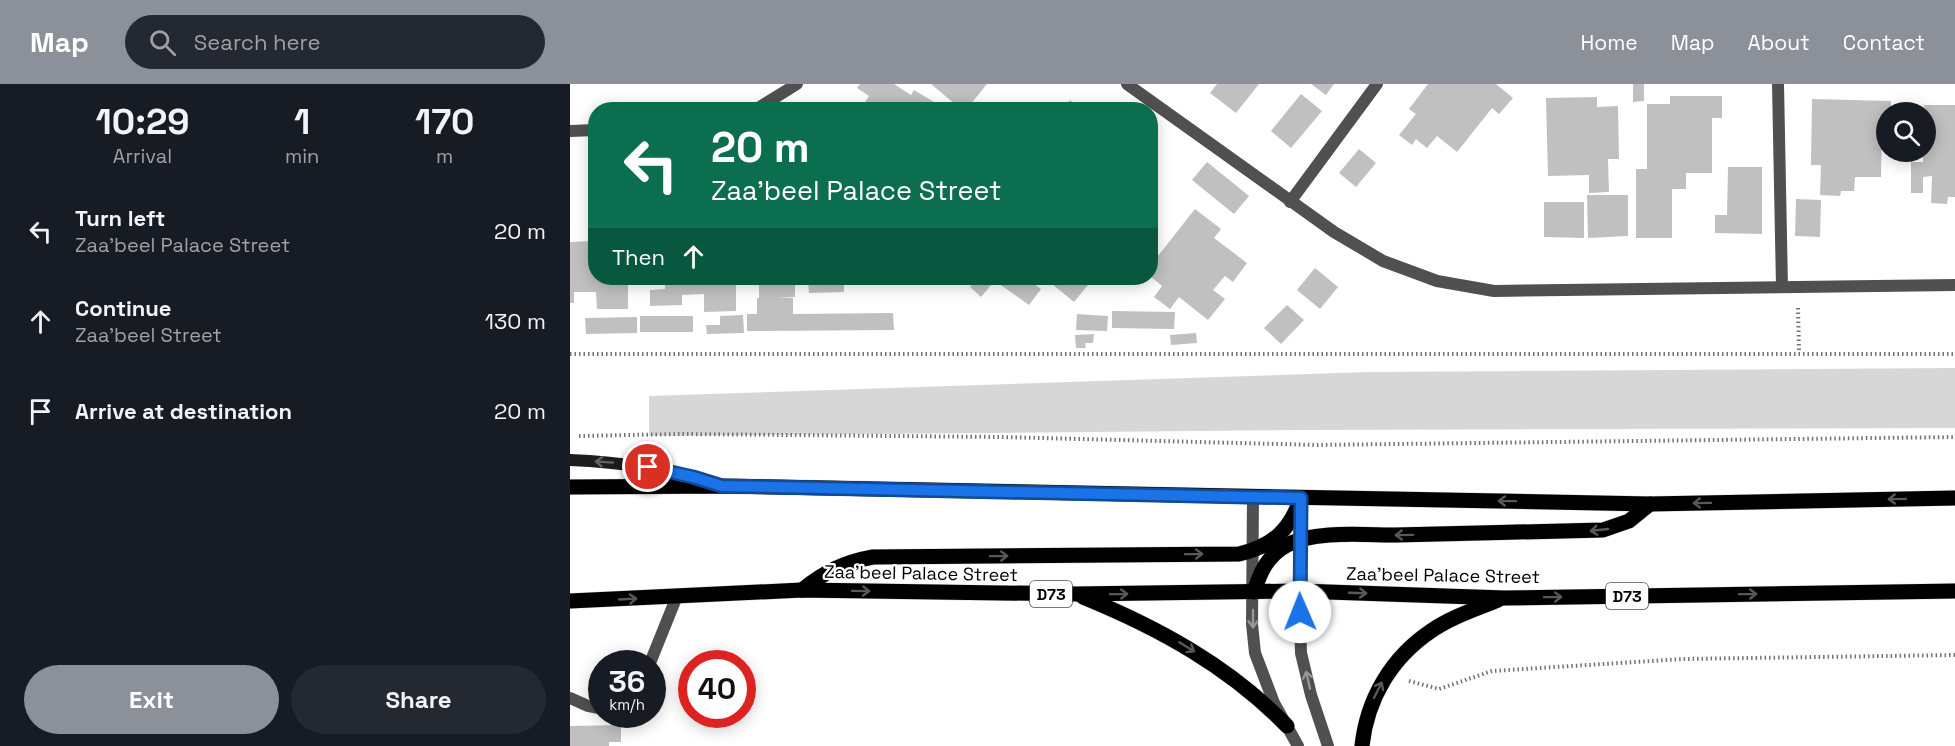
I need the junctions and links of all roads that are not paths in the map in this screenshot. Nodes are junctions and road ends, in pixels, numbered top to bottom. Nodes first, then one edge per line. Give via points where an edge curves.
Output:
1 (797, 84) edge
2 (1127, 84) edge
3 (1377, 84) edge
4 (1778, 84) edge
5 (768, 102) edge
6 (1152, 102) edge
7 (1158, 106) edge
8 (588, 130) edge
9 (570, 131) edge
10 (1290, 202) junction
11 (1955, 285) edge
12 (1782, 287) junction
13 (570, 460) edge
14 (722, 486) junction
15 (570, 487) edge
16 (1253, 497) junction
17 (1301, 498) junction
18 (1955, 498) edge
19 (1650, 504) junction
20 (1300, 540) junction
21 (1253, 551) junction
22 (802, 590) junction
23 (1299, 591) junction
24 (1955, 591) edge
25 (1254, 592) junction
26 (1077, 594) junction
27 (677, 596) junction
28 (1504, 598) junction
29 (570, 601) edge
30 (655, 650) edge
31 (570, 698) edge
32 (588, 706) edge
33 (1287, 726) junction
34 (1298, 746) edge
35 (1328, 746) edge
36 (1362, 746) edge

1 - 5 street
2 - 6 street
3 - 10 street
4 - 12 street
7 - 10 street
8 - 9 street
10 - 12 street via 1383,261 1437,281 1494,291
11 - 12 street
14 -> 13 main road via 633,464
14 - 15 main road
14 - 16 main road
16 - 17 main road
16 - 21 street
19 -> 17 main road
17 - 20 street
17 - 21 main road via 1289,524
18 -> 19 main road
19 -> 20 main road via 1629,521 1603,530
20 - 23 street
20 - 25 main road via 1287,545 1264,565
22 -> 21 main road via 835,567 873,557
21 - 25 street
22 -> 26 main road, Zaa'beel Palace Street / D73
22 - 27 main road, Zaa'beel Palace Street / D73
23 - 25 main road, Zaa'beel Palace Street / D73
23 -> 28 main road, Zaa'beel Palace Street / D73
35 -> 23 street via 1302,653
28 -> 24 main road, Zaa'beel Palace Street / D73
26 -> 25 main road, Zaa'beel Palace Street / D73
25 -> 33 street via 1255,652
26 -> 33 main road via 1170,637 1213,663
29 -> 27 main road, Zaa'beel Palace Street / D73
27 - 30 street
36 -> 28 main road via 1371,704 1394,664 1432,630
31 - 32 street
33 - 34 street

